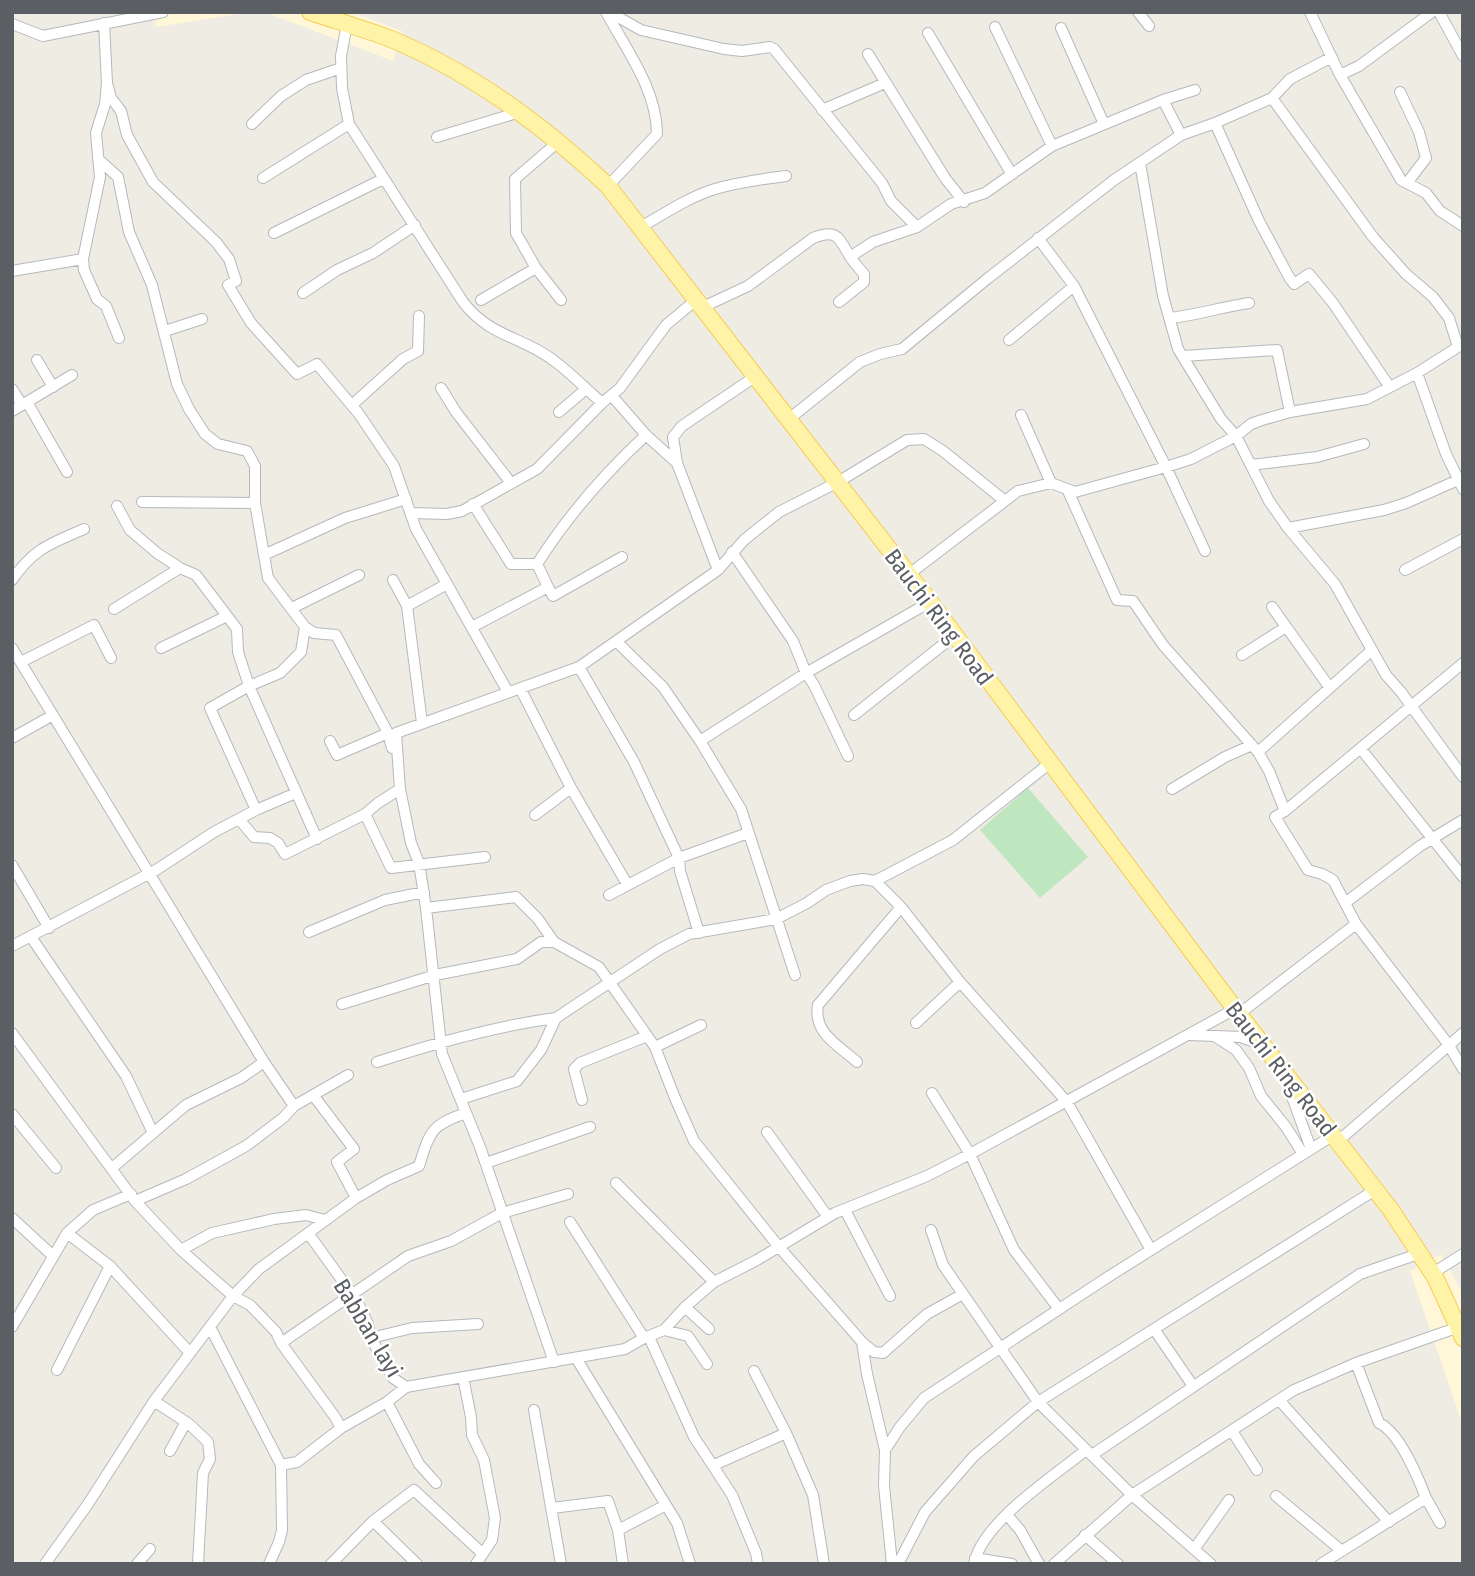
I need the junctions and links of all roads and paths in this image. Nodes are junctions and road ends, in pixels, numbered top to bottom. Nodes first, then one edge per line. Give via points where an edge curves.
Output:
1 (163, 12) edge
2 (310, 12) edge
3 (607, 12) edge
4 (1138, 12) edge
5 (1310, 12) edge
6 (1432, 12) edge
7 (1439, 12) edge
8 (104, 23) junction
9 (12, 24) edge
10 (346, 24) junction
11 (1149, 26) dead end
12 (995, 27) dead end
13 (1061, 28) dead end
14 (928, 33) dead end
15 (867, 54) dead end
16 (1463, 56) edge
17 (1332, 57) junction
18 (341, 68) junction
19 (1340, 75) junction
20 (107, 83) junction
21 (885, 83) junction
22 (1195, 90) dead end
23 (1400, 92) dead end
24 (1272, 98) junction
25 (1163, 100) junction
26 (822, 110) junction
27 (520, 111) junction
28 (1215, 123) junction
29 (253, 124) dead end
30 (349, 124) junction
31 (1104, 124) junction
32 (1181, 135) junction
33 (438, 137) dead end
34 (558, 142) junction
35 (1052, 146) junction
36 (98, 159) junction
37 (1140, 163) junction
38 (1011, 173) junction
39 (786, 176) dead end
40 (263, 178) dead end
41 (383, 179) junction
42 (1407, 183) junction
43 (607, 186) junction
44 (964, 202) junction
45 (415, 225) junction
46 (1463, 226) edge
47 (641, 227) junction
48 (917, 227) junction
49 (274, 233) dead end
50 (1038, 238) junction
51 (850, 257) junction
52 (83, 259) junction
53 (536, 268) junction
54 (12, 271) edge
55 (1073, 286) junction
56 (303, 293) dead end
57 (481, 300) dead end
58 (561, 300) dead end
59 (700, 302) junction
60 (839, 302) dead end
61 (1249, 303) dead end
62 (419, 316) dead end
63 (1170, 318) junction
64 (202, 319) dead end
65 (164, 331) junction
66 (119, 338) dead end
67 (1009, 341) dead end
68 (1183, 356) junction
69 (37, 360) dead end
70 (1417, 373) junction
71 (72, 375) dead end
72 (756, 376) junction
73 (1389, 386) junction
74 (53, 387) junction
75 (440, 388) dead end
76 (12, 389) edge
77 (586, 389) junction
78 (607, 399) junction
79 (352, 405) junction
80 (20, 406) edge
81 (559, 412) dead end
82 (1290, 412) junction
83 (1021, 415) dead end
84 (789, 419) junction
85 (646, 435) junction
86 (1236, 436) junction
87 (1364, 444) dead end
88 (677, 464) junction
89 (1251, 465) junction
90 (1166, 467) junction
91 (67, 472) dead end
92 (1460, 476) edge
93 (838, 482) junction
94 (511, 483) junction
95 (1051, 483) junction
96 (1068, 491) junction
97 (406, 499) junction
98 (142, 502) dead end
99 (1005, 502) junction
100 (255, 503) junction
101 (473, 504) junction
102 (117, 506) dead end
103 (411, 513) junction
104 (1288, 528) junction
105 (83, 529) dead end
106 (1463, 539) edge
107 (1205, 551) dead end
108 (732, 552) junction
109 (264, 555) junction
110 (622, 557) dead end
111 (537, 564) junction
112 (180, 568) junction
113 (718, 570) junction
114 (1405, 570) dead end
115 (359, 575) dead end
116 (908, 575) junction
117 (12, 580) edge
118 (393, 580) dead end
119 (447, 584) junction
120 (548, 587) junction
121 (930, 602) junction
122 (407, 606) junction
123 (1272, 607) dead end
124 (292, 608) junction
125 (114, 609) dead end
126 (227, 616) junction
127 (305, 627) junction
128 (472, 627) junction
129 (1286, 627) junction
130 (954, 636) junction
131 (617, 642) junction
132 (12, 648) edge
133 (161, 648) dead end
134 (1372, 650) junction
135 (1242, 655) dead end
136 (111, 658) dead end
137 (21, 662) junction
138 (1463, 663) edge
139 (579, 667) junction
140 (806, 673) junction
141 (249, 686) junction
142 (520, 688) junction
143 (1330, 688) junction
144 (508, 692) junction
145 (1410, 704) junction
146 (53, 715) junction
147 (854, 715) dead end
148 (422, 723) junction
149 (388, 733) junction
150 (12, 738) edge
151 (330, 741) dead end
152 (700, 741) junction
153 (1255, 749) junction
154 (1362, 749) junction
155 (848, 756) dead end
156 (1050, 763) junction
157 (397, 770) junction
158 (1463, 776) edge
159 (571, 788) junction
160 (400, 789) junction
161 (1172, 789) dead end
162 (296, 793) junction
163 (256, 810) junction
164 (1285, 811) junction
165 (365, 814) junction
166 (536, 815) dead end
167 (239, 820) junction
168 (1463, 820) edge
169 (748, 833) junction
170 (1433, 837) junction
171 (317, 839) junction
172 (485, 857) dead end
173 (678, 858) junction
174 (419, 863) junction
175 (12, 865) edge
176 (149, 873) junction
177 (1463, 877) edge
178 (875, 881) junction
179 (627, 884) junction
180 (424, 892) junction
181 (609, 895) dead end
182 (1345, 904) junction
183 (901, 907) junction
184 (426, 908) junction
185 (776, 919) junction
186 (1356, 924) junction
187 (49, 928) junction
188 (309, 932) dead end
189 (699, 933) junction
190 (31, 937) junction
191 (554, 942) junction
192 (12, 946) edge
193 (435, 975) junction
194 (795, 975) dead end
195 (610, 982) junction
196 (960, 982) junction
197 (342, 1004) dead end
198 (1237, 1012) junction
199 (556, 1018) junction
200 (916, 1023) dead end
201 (701, 1025) dead end
202 (12, 1033) edge
203 (1463, 1033) edge
204 (1189, 1035) junction
205 (647, 1036) junction
206 (1216, 1037) junction
207 (440, 1042) junction
208 (1448, 1044) junction
209 (1262, 1045) junction
210 (655, 1046) junction
211 (264, 1062) junction
212 (377, 1062) dead end
213 (857, 1062) dead end
214 (1463, 1069) edge
215 (1282, 1071) junction
216 (348, 1075) dead end
217 (932, 1093) dead end
218 (313, 1095) junction
219 (461, 1099) junction
220 (582, 1100) dead end
221 (1067, 1101) junction
222 (294, 1106) junction
223 (466, 1113) junction
224 (12, 1114) edge
225 (590, 1127) dead end
226 (766, 1132) dead end
227 (153, 1133) junction
228 (1335, 1139) junction
229 (1307, 1151) junction
230 (970, 1154) junction
231 (486, 1163) junction
232 (56, 1168) dead end
233 (112, 1168) junction
234 (616, 1183) dead end
235 (1375, 1190) junction
236 (568, 1194) dead end
237 (133, 1197) junction
238 (356, 1198) junction
239 (845, 1209) junction
240 (502, 1213) junction
241 (828, 1217) junction
242 (12, 1218) edge
243 (324, 1220) junction
244 (570, 1222) dead end
245 (931, 1230) dead end
246 (67, 1233) junction
247 (307, 1233) junction
248 (779, 1247) junction
249 (181, 1250) junction
250 (1151, 1250) junction
251 (1421, 1253) junction
252 (1463, 1254) edge
253 (53, 1256) junction
254 (110, 1266) junction
255 (1433, 1273) junction
256 (714, 1282) junction
257 (963, 1294) junction
258 (233, 1296) junction
259 (351, 1296) junction
260 (890, 1296) dead end
261 (685, 1307) junction
262 (1059, 1309) junction
263 (478, 1324) dead end
264 (12, 1326) edge
265 (210, 1326) junction
266 (709, 1329) dead end
267 (1154, 1329) junction
268 (664, 1330) junction
269 (1461, 1333) edge
270 (647, 1337) junction
271 (371, 1338) junction
272 (281, 1342) junction
273 (862, 1342) junction
274 (1001, 1348) junction
275 (190, 1353) junction
276 (576, 1358) junction
277 (554, 1362) junction
278 (1356, 1363) junction
279 (706, 1364) dead end
280 (57, 1370) dead end
281 (754, 1371) dead end
282 (463, 1377) junction
283 (1193, 1386) junction
284 (406, 1387) junction
285 (1279, 1400) junction
286 (154, 1401) junction
287 (387, 1402) junction
288 (1038, 1402) junction
289 (534, 1410) dead end
290 (186, 1422) junction
291 (341, 1428) junction
292 (1232, 1431) junction
293 (786, 1433) junction
294 (885, 1450) junction
295 (170, 1451) dead end
296 (1089, 1453) junction
297 (281, 1465) junction
298 (714, 1465) junction
299 (1257, 1470) dead end
300 (436, 1483) dead end
301 (1132, 1495) junction
302 (1276, 1496) dead end
303 (1426, 1498) junction
304 (1229, 1500) dead end
305 (666, 1505) junction
306 (552, 1508) junction
307 (1007, 1516) junction
308 (373, 1521) junction
309 (1389, 1522) junction
310 (1440, 1523) dead end
311 (618, 1530) junction
312 (1085, 1535) junction
313 (1195, 1548) junction
314 (150, 1549) dead end
315 (1342, 1551) junction
316 (483, 1554) junction
317 (975, 1561) edge
318 (45, 1564) edge
319 (137, 1564) edge
320 (198, 1564) edge
321 (269, 1564) edge
322 (331, 1564) edge
323 (417, 1564) edge
324 (476, 1564) edge
325 (561, 1564) edge
326 (623, 1564) edge
327 (690, 1564) edge
328 (758, 1564) edge
329 (824, 1564) edge
330 (892, 1564) edge
331 (898, 1564) edge
332 (1012, 1564) edge
333 (1039, 1564) edge
334 (1054, 1564) edge
335 (1118, 1564) edge
336 (1211, 1564) edge
337 (1321, 1564) edge

1 - 8 street
2 - 10 main road, Bauchi Ring Road
3 - 26 street via 641,30 724,49 770,47
3 - 43 street via 640,74 657,124 657,134
4 - 11 street
5 - 17 street
6 - 19 street
7 - 16 street
8 - 9 street via 43,36
8 - 20 street
10 - 18 street
10 - 27 main road, Bauchi Ring Road via 426,55
12 - 35 street
13 - 31 street
14 - 38 street
15 - 21 street
17 - 19 street
17 - 24 street via 1290,79
18 - 29 street via 306,80 281,96
18 - 30 street
19 - 42 street via 1401,180
20 - 36 street via 96,133
20 - 79 street via 127,135 153,182 229,259 236,281 228,285 251,323 297,374 317,364
21 - 26 street
21 - 44 street
22 - 25 street
23 - 42 street via 1426,158
24 - 28 street
24 - 70 street via 1373,237 1449,318 1458,347
25 - 31 street
25 - 32 street
26 - 48 street via 891,201
27 - 33 street
27 - 34 main road, Bauchi Ring Road
28 - 32 street
28 - 73 street via 1289,278 1294,284 1309,274
30 - 40 street
30 - 41 street
31 - 35 street
32 - 37 street
34 - 43 main road, Bauchi Ring Road
34 - 53 street via 515,179 516,233
35 - 38 street
36 - 52 street via 100,177
36 - 65 street via 118,177 129,232 152,285
37 - 50 street
37 - 63 street
38 - 44 street
39 - 47 street via 713,190
41 - 45 street
41 - 49 street
42 - 46 street via 1426,193 1440,211
43 - 47 main road, Bauchi Ring Road
44 - 48 street via 951,204
45 - 56 street
45 - 77 street via 475,318 552,359
47 - 59 main road, Bauchi Ring Road
48 - 51 street via 873,242
50 - 55 street
50 - 84 street via 902,349 860,362
51 - 59 street via 839,238 825,233 748,286
51 - 60 street via 864,274 864,282
52 - 54 street
52 - 66 street via 97,299 106,306
53 - 57 street
53 - 58 street
55 - 67 street
55 - 90 street
59 - 72 main road, Bauchi Ring Road
59 - 78 street via 666,325
61 - 63 street
62 - 79 street via 418,351
63 - 68 street
64 - 65 street
65 - 100 street via 177,384 205,434 218,444 247,451 255,466
68 - 82 street via 1277,350
68 - 86 street
69 - 74 street
70 - 73 street
70 - 92 street
71 - 74 street
72 - 84 main road, Bauchi Ring Road
72 - 88 street via 682,426 673,437
73 - 82 street via 1367,398
74 - 80 street
75 - 94 street
76 - 80 street
77 - 78 street
77 - 81 street
78 - 85 street
78 - 94 street via 537,469
79 - 97 street via 394,466
80 - 91 street
82 - 86 street via 1251,424
83 - 95 street
84 - 93 main road, Bauchi Ring Road
85 - 88 street
85 - 111 street via 554,536
86 - 89 street
86 - 90 street
87 - 89 street via 1317,457
88 - 113 street
89 - 104 street
90 - 96 street
90 - 107 street
92 - 104 street via 1384,510
93 - 99 street via 907,440 924,439
93 - 108 street via 779,512
93 - 116 main road, Bauchi Ring Road
94 - 101 street
95 - 96 street
95 - 99 street via 1018,491
96 - 153 street via 1117,600 1133,601 1163,645
97 - 103 street
97 - 109 street via 345,519
98 - 100 street
99 - 116 street
100 - 109 street
101 - 103 street via 447,514
101 - 111 street via 511,564
102 - 112 street via 131,530
103 - 119 street
104 - 134 street via 1335,584
105 - 117 street via 26,559
106 - 114 street
108 - 113 street
108 - 140 street via 793,641
109 - 124 street via 268,578
110 - 120 street via 553,596
111 - 120 street
112 - 125 street
112 - 126 street via 195,575
113 - 131 street
115 - 124 street
116 - 121 main road, Bauchi Ring Road
118 - 122 street
119 - 122 street
119 - 128 street
120 - 128 street
121 - 130 main road, Bauchi Ring Road
121 - 140 street
122 - 148 street
123 - 129 street
124 - 127 street
126 - 133 street
126 - 141 street via 237,629 238,652
127 - 141 street via 301,652 280,673
127 - 149 street via 314,633 336,635
128 - 144 street
129 - 135 street
129 - 143 street
130 - 147 street
130 - 156 main road, Bauchi Ring Road
131 - 139 street
131 - 152 street via 663,687
132 - 137 street
134 - 143 street
134 - 145 street
136 - 137 street via 94,625
137 - 146 street
138 - 145 street
139 - 142 street
139 - 173 street via 634,762
140 - 152 street
140 - 155 street
141 - 162 street
141 - 163 street via 210,708
142 - 144 street
142 - 159 street
143 - 153 street
144 - 148 street
145 - 154 street
145 - 158 street
146 - 150 street
146 - 176 street
148 - 157 street via 396,733
149 - 151 street via 337,755
149 - 157 street
152 - 169 street via 741,809
153 - 161 street via 1224,757
153 - 164 street
154 - 164 street
154 - 170 street
156 - 178 street via 953,840
156 - 198 main road, Bauchi Ring Road
157 - 160 street
159 - 166 street
159 - 179 street
160 - 165 street
160 - 174 street
162 - 163 street
162 - 171 street
163 - 167 street
164 - 182 street via 1275,817 1308,870 1334,880
165 - 171 street
165 - 174 street via 391,868
167 - 171 street via 257,839 271,838 278,843 284,855
167 - 176 street
168 - 170 street
169 - 173 street
169 - 185 street
170 - 177 street
170 - 182 street
172 - 174 street
173 - 179 street
173 - 189 street
174 - 180 street
175 - 187 street
176 - 187 street
176 - 211 street
178 - 183 street
178 - 185 street via 850,881 826,890
179 - 181 street
180 - 184 street
180 - 188 street via 385,900
182 - 186 street
183 - 196 street
183 - 213 street via 818,1005 816,1018 822,1031
184 - 191 street via 516,897
184 - 193 street
185 - 189 street
185 - 194 street
186 - 198 street
186 - 208 street
187 - 190 street
189 - 195 street via 660,949
190 - 192 street
190 - 227 street via 126,1076
191 - 193 street via 541,942 517,959
191 - 195 street via 599,967
193 - 197 street
193 - 207 street
195 - 199 street
195 - 205 street
196 - 200 street
196 - 221 street
198 - 204 street
198 - 209 main road, Bauchi Ring Road
199 - 207 street
199 - 219 street via 541,1049 517,1080
201 - 210 street
202 - 233 street
203 - 208 street
204 - 206 street
204 - 221 street
205 - 210 street
205 - 220 street via 580,1063 574,1069
206 - 209 street via 1241,1037
206 - 229 street via 1236,1050 1261,1096
207 - 212 street
207 - 219 street
208 - 214 street
208 - 228 street
209 - 215 main road, Bauchi Ring Road
210 - 248 street via 694,1141
211 - 222 street
211 - 227 street via 186,1105
215 - 228 main road, Bauchi Ring Road
215 - 229 street
216 - 218 street
217 - 230 street
218 - 222 street
218 - 238 street via 354,1149 337,1162
219 - 223 street
221 - 230 street
221 - 250 street
222 - 237 street via 246,1146 186,1179
223 - 231 street
223 - 238 street via 443,1121 429,1135 419,1166
224 - 232 street
225 - 231 street
226 - 241 street
227 - 233 street
228 - 229 street
228 - 235 main road, Bauchi Ring Road
229 - 250 street
230 - 239 street
230 - 262 street via 1014,1250
231 - 240 street
233 - 237 street
234 - 256 street
235 - 251 main road, Bauchi Ring Road
235 - 267 street
236 - 240 street
237 - 246 street via 93,1210
237 - 249 street
238 - 243 street
239 - 241 street
239 - 260 street
240 - 259 street via 451,1241 408,1255
240 - 277 street
241 - 248 street
242 - 253 street
243 - 247 street
243 - 249 street via 306,1215 274,1219 212,1233
244 - 270 street
245 - 257 street via 943,1265
246 - 253 street
246 - 254 street
247 - 258 street via 259,1269
247 - 259 street, Babban layi
248 - 256 street
248 - 273 street
249 - 258 street
250 - 262 street
251 - 255 main road, Bauchi Ring Road
251 - 283 street via 1360,1274
252 - 255 street
253 - 264 street
254 - 275 street
254 - 280 street
255 - 269 main road, Bauchi Ring Road
256 - 261 street
257 - 273 street via 927,1314 883,1353
257 - 274 street
258 - 265 street
258 - 272 street via 250,1305
259 - 271 street, Babban layi
259 - 272 street
261 - 266 street
261 - 268 street
262 - 274 street
263 - 271 street via 412,1328
265 - 275 street
265 - 297 street
267 - 283 street
267 - 288 street
268 - 270 street
268 - 279 street via 688,1336
269 - 278 street
270 - 276 street via 625,1349
270 - 298 street via 694,1437
271 - 284 street, Babban layi via 393,1378
272 - 291 street
273 - 294 street
274 - 288 street
274 - 294 street via 924,1398
275 - 286 street
276 - 277 street
276 - 305 street
277 - 282 street
278 - 285 street
278 - 303 street via 1379,1423 1397,1439
281 - 293 street
282 - 284 street
282 - 316 street via 472,1435 484,1460 495,1518 492,1540
283 - 296 street
284 - 287 street
285 - 292 street
285 - 309 street
286 - 290 street
286 - 318 street
287 - 291 street
287 - 300 street via 419,1464
288 - 296 street
288 - 331 street via 974,1457 925,1512
289 - 306 street
290 - 295 street
290 - 320 street via 208,1442 211,1459 203,1473
291 - 297 street via 297,1462
292 - 299 street
292 - 301 street
293 - 298 street
293 - 329 street via 813,1496
294 - 330 street
296 - 301 street
296 - 307 street
297 - 321 street via 282,1530
298 - 328 street via 733,1496
301 - 312 street
301 - 313 street
302 - 315 street
303 - 309 street
303 - 310 street
304 - 313 street
305 - 311 street
305 - 327 street
306 - 311 street via 608,1501
306 - 325 street
307 - 317 street via 989,1532
307 - 333 street
308 - 316 street via 414,1490
308 - 322 street
308 - 323 street
309 - 315 street
311 - 326 street
312 - 334 street
312 - 335 street
313 - 336 street
314 - 319 street
315 - 337 street
316 - 324 street
317 - 332 street

